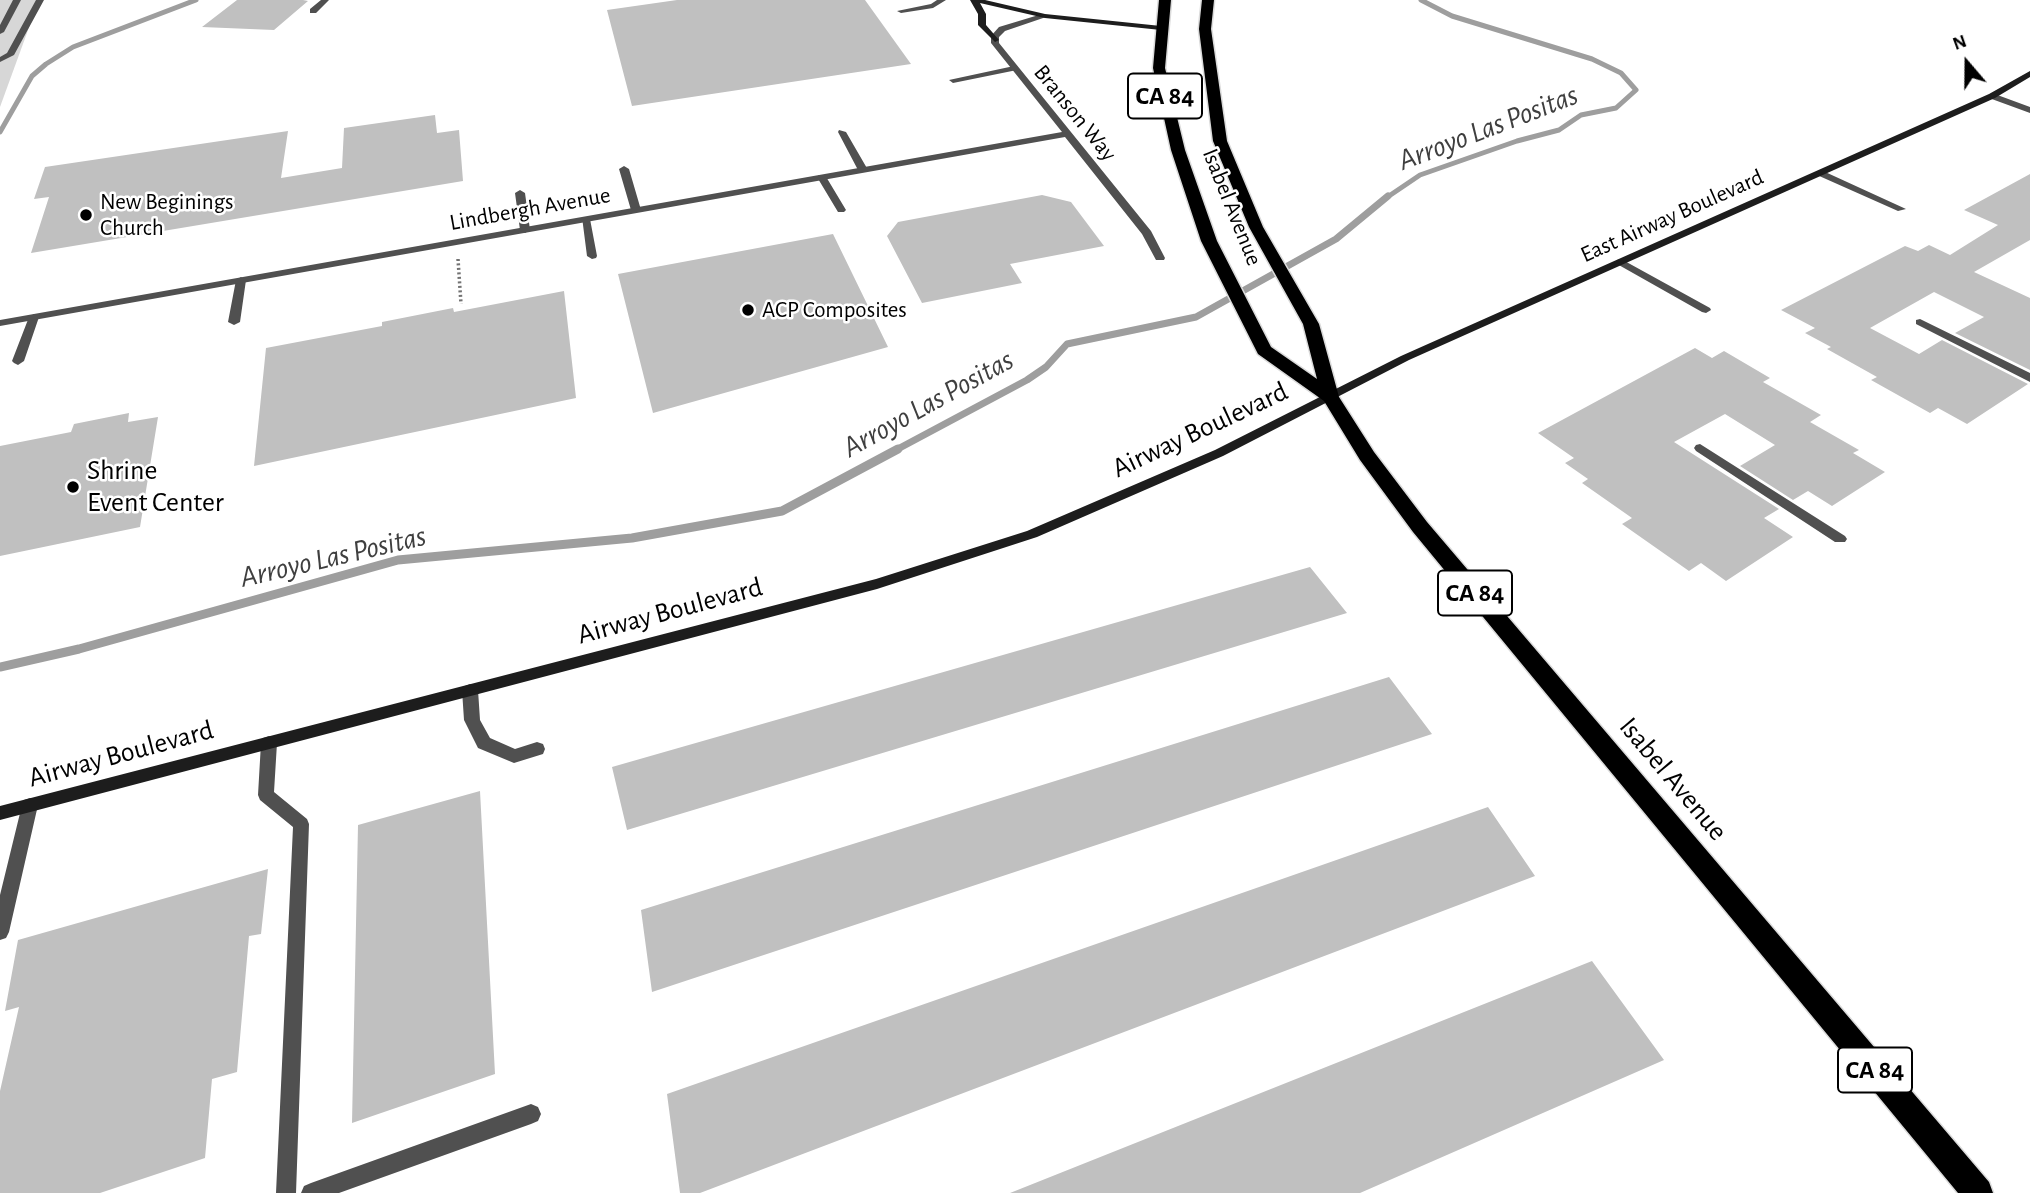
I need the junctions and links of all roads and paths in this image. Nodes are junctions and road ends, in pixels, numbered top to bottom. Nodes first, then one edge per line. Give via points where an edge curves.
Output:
1 (17, 0) edge
2 (40, 0) edge
3 (325, 0) edge
4 (943, 0) edge
5 (974, 0) edge
6 (1165, 0) edge
7 (1208, 0) edge
8 (313, 11) dead end
9 (901, 11) dead end
10 (1045, 16) junction
11 (1161, 28) junction
12 (0, 32) edge
13 (995, 40) junction
14 (0, 60) edge
15 (1014, 68) junction
16 (2030, 73) edge
17 (953, 80) dead end
18 (1993, 96) junction
19 (2030, 110) edge
20 (842, 132) dead end
21 (1066, 134) junction
22 (624, 169) dead end
23 (863, 170) junction
24 (1820, 173) junction
25 (822, 177) junction
26 (520, 193) dead end
27 (1901, 209) dead end
28 (636, 210) junction
29 (841, 210) dead end
30 (585, 219) junction
31 (525, 230) junction
32 (458, 253) dead end
33 (592, 256) dead end
34 (1160, 258) dead end
35 (1621, 262) junction
36 (241, 280) junction
37 (461, 304) dead end
38 (1706, 310) dead end
39 (34, 317) junction
40 (234, 321) dead end
41 (0, 323) edge
42 (1920, 323) dead end
43 (18, 361) dead end
44 (2030, 378) edge
45 (1330, 397) junction
46 (1700, 448) dead end
47 (1840, 540) dead end
48 (470, 690) junction
49 (269, 743) junction
50 (537, 749) dead end
51 (30, 805) junction
52 (0, 813) edge
53 (0, 932) edge
54 (531, 1114) dead end
55 (286, 1193) edge
56 (311, 1193) edge
57 (1978, 1193) edge

1 - 12 street
2 - 14 street via 10,55
3 - 8 street
4 - 9 street
5 - 10 main road
5 - 13 main road via 982,25
6 - 11 highway, Isabel Avenue / CA 84
7 - 45 highway, Isabel Avenue / CA 84 via 1205,29 1220,141 1256,227 1311,324
10 - 11 main road
10 - 13 street via 1002,29
11 - 45 highway, Isabel Avenue / CA 84 via 1159,68 1169,113 1209,241 1264,350
13 - 15 street, Branson Way
15 - 17 street
15 - 21 street, Branson Way
16 - 18 main road, East Airway Boulevard
18 - 19 street
18 - 24 main road, East Airway Boulevard
20 - 23 street
21 - 23 street, Lindbergh Avenue
21 - 34 street, Branson Way via 1147,233
22 - 28 street
23 - 25 street, Lindbergh Avenue
24 - 27 street
24 - 35 main road, East Airway Boulevard
25 - 28 street, Lindbergh Avenue
25 - 29 street
26 - 31 street
28 - 30 street, Lindbergh Avenue
30 - 31 street, Lindbergh Avenue
30 - 33 street
31 - 36 street, Lindbergh Avenue
32 - 37 path
35 - 38 street
35 - 45 main road, East Airway Boulevard via 1405,358
36 - 39 street, Lindbergh Avenue
36 - 40 street
39 - 41 street, Lindbergh Avenue
39 - 43 street
42 - 44 street
45 - 48 main road, Airway Boulevard via 1095,509 968,557
45 - 57 highway, Isabel Avenue / CA 84 via 1420,527
46 - 47 street
48 - 49 main road, Airway Boulevard
48 - 50 street via 472,720 484,743 514,756
49 - 51 main road, Airway Boulevard
49 - 55 street via 266,795 301,824
51 - 52 main road, Airway Boulevard
51 - 53 street
54 - 56 street

